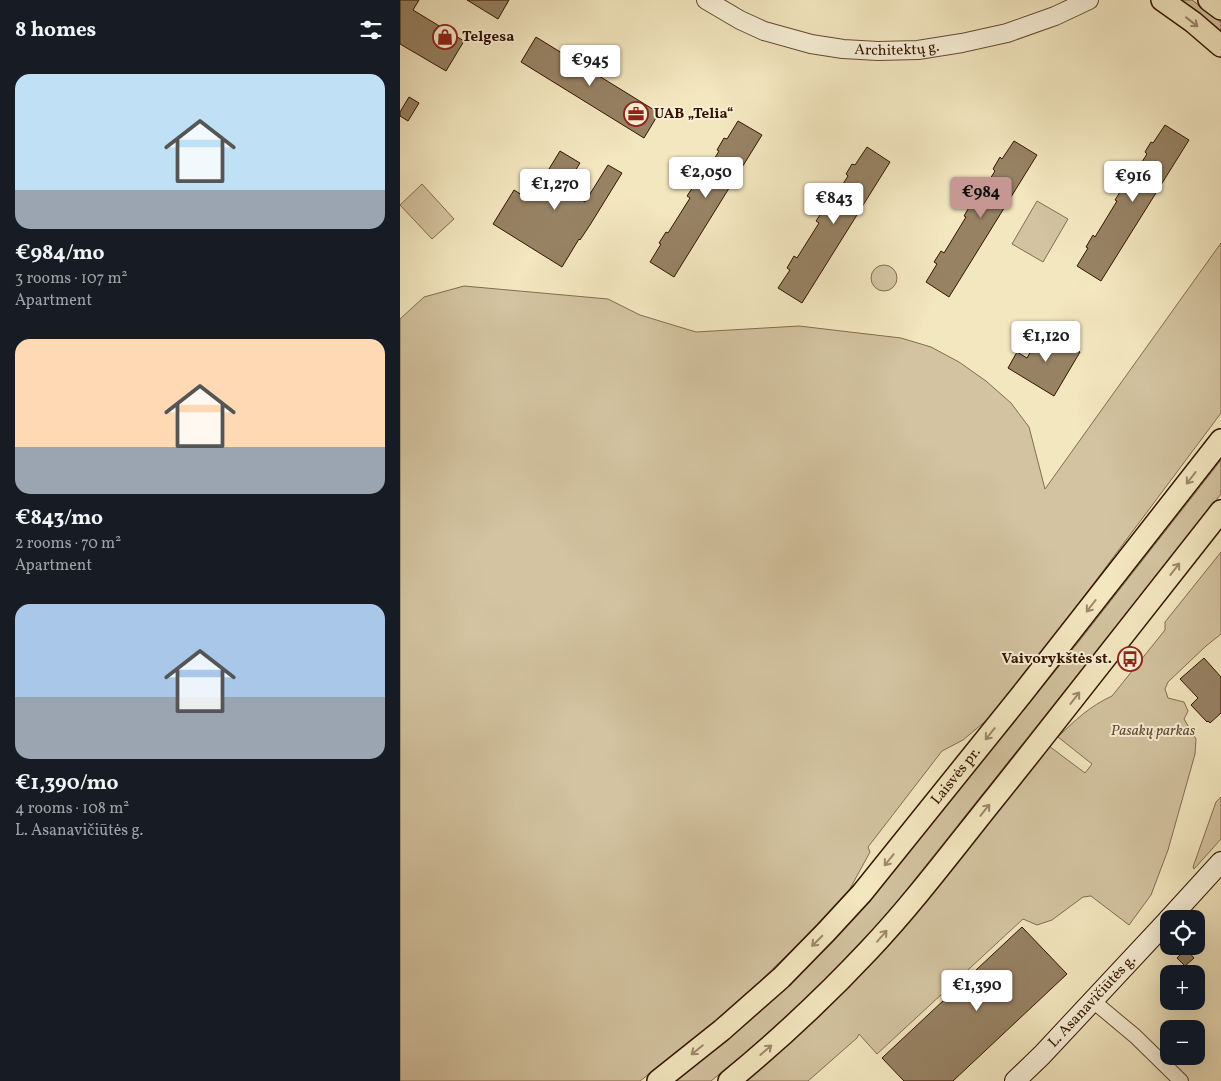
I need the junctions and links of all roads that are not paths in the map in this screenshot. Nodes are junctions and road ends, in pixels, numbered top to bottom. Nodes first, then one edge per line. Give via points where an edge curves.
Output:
1 (706, 0) edge
2 (1089, 0) edge
3 (1162, 0) edge
4 (1209, 0) edge
5 (1221, 9) edge
6 (1221, 46) edge
7 (1221, 440) edge
8 (1221, 511) edge
9 (1221, 862) edge
10 (1177, 910) edge
11 (1160, 929) edge
12 (1094, 1001) junction
13 (658, 1081) edge
14 (729, 1081) edge
15 (1015, 1081) edge
16 (1181, 1081) edge

1 - 2 street, Architektų g. via 764,31 811,44 878,51 918,50 1007,33
3 -> 6 main road
4 - 5 main road
7 -> 13 main road, Laisvės pr. via 862,893 781,978
14 -> 8 main road via 768,1049 871,948 1053,726
9 - 10 main road, L. Asanavičiūtės g.
11 - 12 main road, L. Asanavičiūtės g.
12 - 15 main road, L. Asanavičiūtės g.
12 - 16 street

